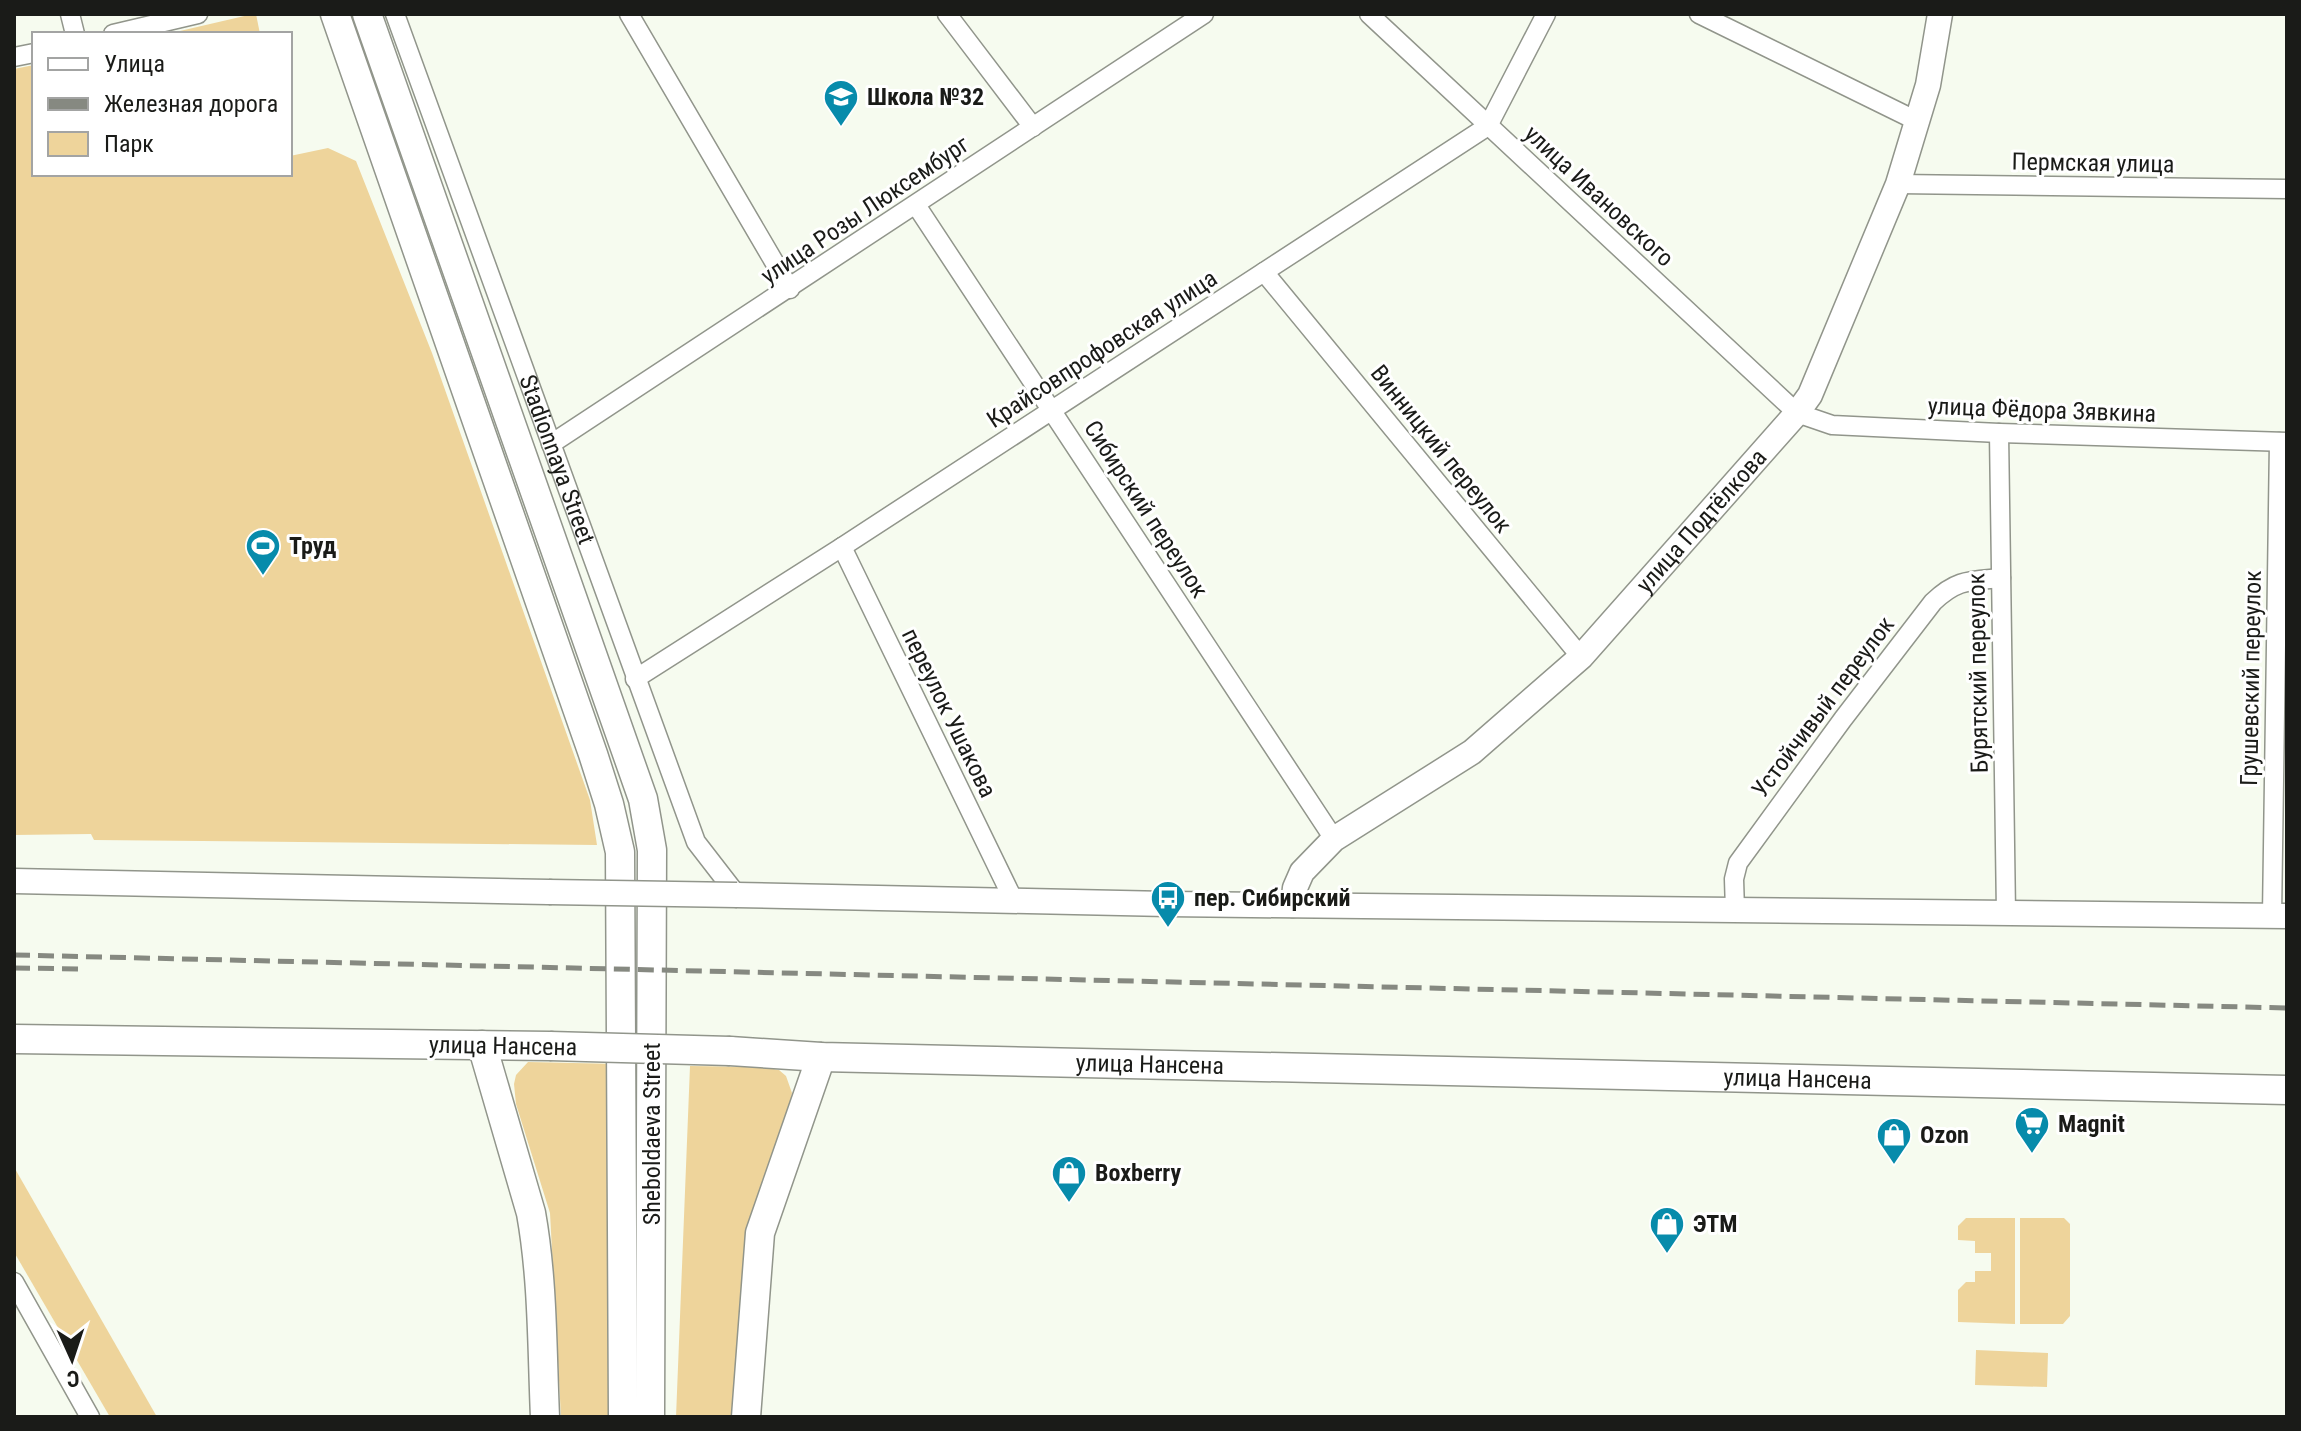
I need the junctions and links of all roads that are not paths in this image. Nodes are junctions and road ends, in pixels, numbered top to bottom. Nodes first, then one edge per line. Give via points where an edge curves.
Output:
1 (198, 14) edge
2 (335, 14) edge
3 (367, 14) edge
4 (395, 14) edge
5 (629, 14) edge
6 (947, 14) edge
7 (1204, 14) edge
8 (1369, 14) edge
9 (1546, 14) edge
10 (1699, 14) edge
11 (1940, 14) edge
12 (122, 32) edge
13 (1917, 121) junction
14 (1488, 126) junction
15 (1033, 127) junction
16 (1898, 184) junction
17 (2287, 189) edge
18 (916, 205) junction
19 (1264, 272) junction
20 (790, 289) junction
21 (1052, 410) junction
22 (1797, 413) junction
23 (1999, 433) junction
24 (2283, 442) edge
25 (551, 444) junction
26 (842, 547) junction
27 (2001, 578) junction
28 (1581, 657) junction
29 (635, 679) junction
30 (1334, 839) junction
31 (652, 850) joint
32 (14, 881) edge
33 (737, 895) junction
34 (1013, 899) junction
35 (1293, 905) junction
36 (1735, 911) junction
37 (2006, 913) junction
38 (2280, 916) edge
39 (14, 1039) edge
40 (482, 1045) junction
41 (821, 1057) junction
42 (2287, 1090) edge
43 (14, 1282) edge
44 (90, 1417) edge
45 (545, 1417) edge
46 (623, 1417) edge
47 (650, 1417) edge
48 (746, 1417) edge

1 - 12 street
2 - 46 main road, Sheboldaeva Street via 593,754 620,852
3 - 31 main road, Stadionnaya Street via 626,745
4 - 25 street, Stadionnaya Street
5 - 20 street
6 - 15 street
7 - 15 street, улица Розы Люксембург
8 - 14 street, улица Ивановского
9 - 14 street, Крайсовпрофовская улица
10 - 13 street
11 - 13 main road, улица Подтёлкова
13 - 16 main road, улица Подтёлкова
14 - 19 street, Крайсовпрофовская улица
14 - 22 street, улица Ивановского
15 - 18 street, улица Розы Люксембург
16 - 17 street, Пермская улица
16 - 22 main road, улица Подтёлкова via 1810,395
18 - 20 street, улица Розы Люксембург
18 - 21 street, Сибирский переулок
19 - 21 street, Крайсовпрофовская улица
19 - 28 street, Винницкий переулок
20 - 25 street, улица Розы Люксембург
21 - 26 street, Крайсовпрофовская улица
21 - 30 street, Сибирский переулок
22 - 23 street, улица Фёдора Зявкина via 1832,425
22 - 28 main road, улица Подтёлкова
23 - 24 street, улица Фёдора Зявкина
23 - 27 street, Бурятский переулок
24 - 38 street, Грушевский переулок
25 - 29 street, Stadionnaya Street
26 - 29 street, Крайсовпрофовская улица
26 - 34 street, переулок Ушакова
27 - 36 street, Устойчивый переулок via 1967,581 1948,588 1933,602 1738,863
27 - 37 street, Бурятский переулок
28 - 30 main road, улица Подтёлкова via 1472,752
29 - 33 street, Stadionnaya Street via 696,842
30 - 35 main road, улица Подтёлкова via 1302,872
31 - 47 main road, Sheboldaeva Street
32 - 33 main road, bridge
33 - 34 main road
34 - 35 main road
35 - 36 main road
36 - 37 main road
37 - 38 main road
39 - 40 main road, улица Нансена
40 - 41 main road, улица Нансена, bridge
40 - 45 main road via 536,1241
41 - 42 main road, улица Нансена
41 - 48 main road via 760,1233
43 - 44 street

